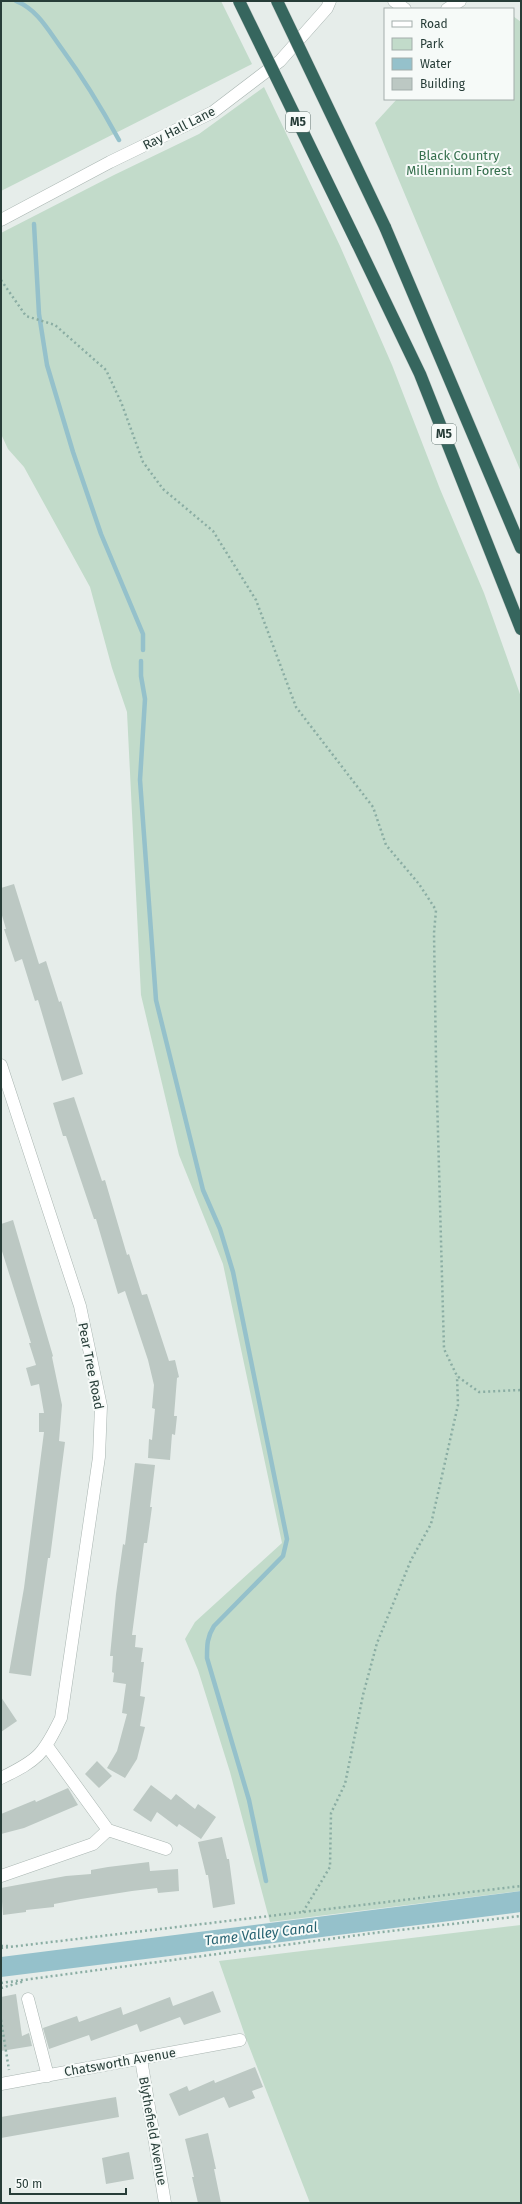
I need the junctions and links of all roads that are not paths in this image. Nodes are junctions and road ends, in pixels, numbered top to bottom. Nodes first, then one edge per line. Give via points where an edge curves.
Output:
1 (239, 1) edge
2 (277, 1) edge
3 (330, 1) edge
4 (394, 1) edge
5 (460, 1) edge
6 (404, 8) edge
7 (449, 8) edge
8 (1, 220) edge
9 (521, 548) edge
10 (521, 629) edge
11 (1, 1065) edge
12 (47, 1746) junction
13 (1, 1778) edge
14 (108, 1830) junction
15 (166, 1849) dead end
16 (1, 1876) edge
17 (28, 1999) dead end
18 (240, 2040) dead end
19 (141, 2059) junction
20 (48, 2076) junction
21 (6, 2083) edge
22 (165, 2203) edge

1 - 10 highway, M5, bridge via 420,374
2 - 9 highway, M5, bridge via 385,227
3 - 8 street, Ray Hall Lane via 327,8 280,61 213,112 110,162
4 - 6 street
5 - 7 street
11 - 12 street, Pear Tree Road via 80,1306 101,1406 99,1456 60,1718
12 - 13 street, Pear Tree Road via 30,1764
12 - 14 street
14 - 15 street
14 - 16 street via 93,1844
17 - 20 street
18 - 19 street, Chatsworth Avenue
19 - 20 street, Chatsworth Avenue
19 - 22 street, Blythefield Avenue
20 - 21 street, Chatsworth Avenue

